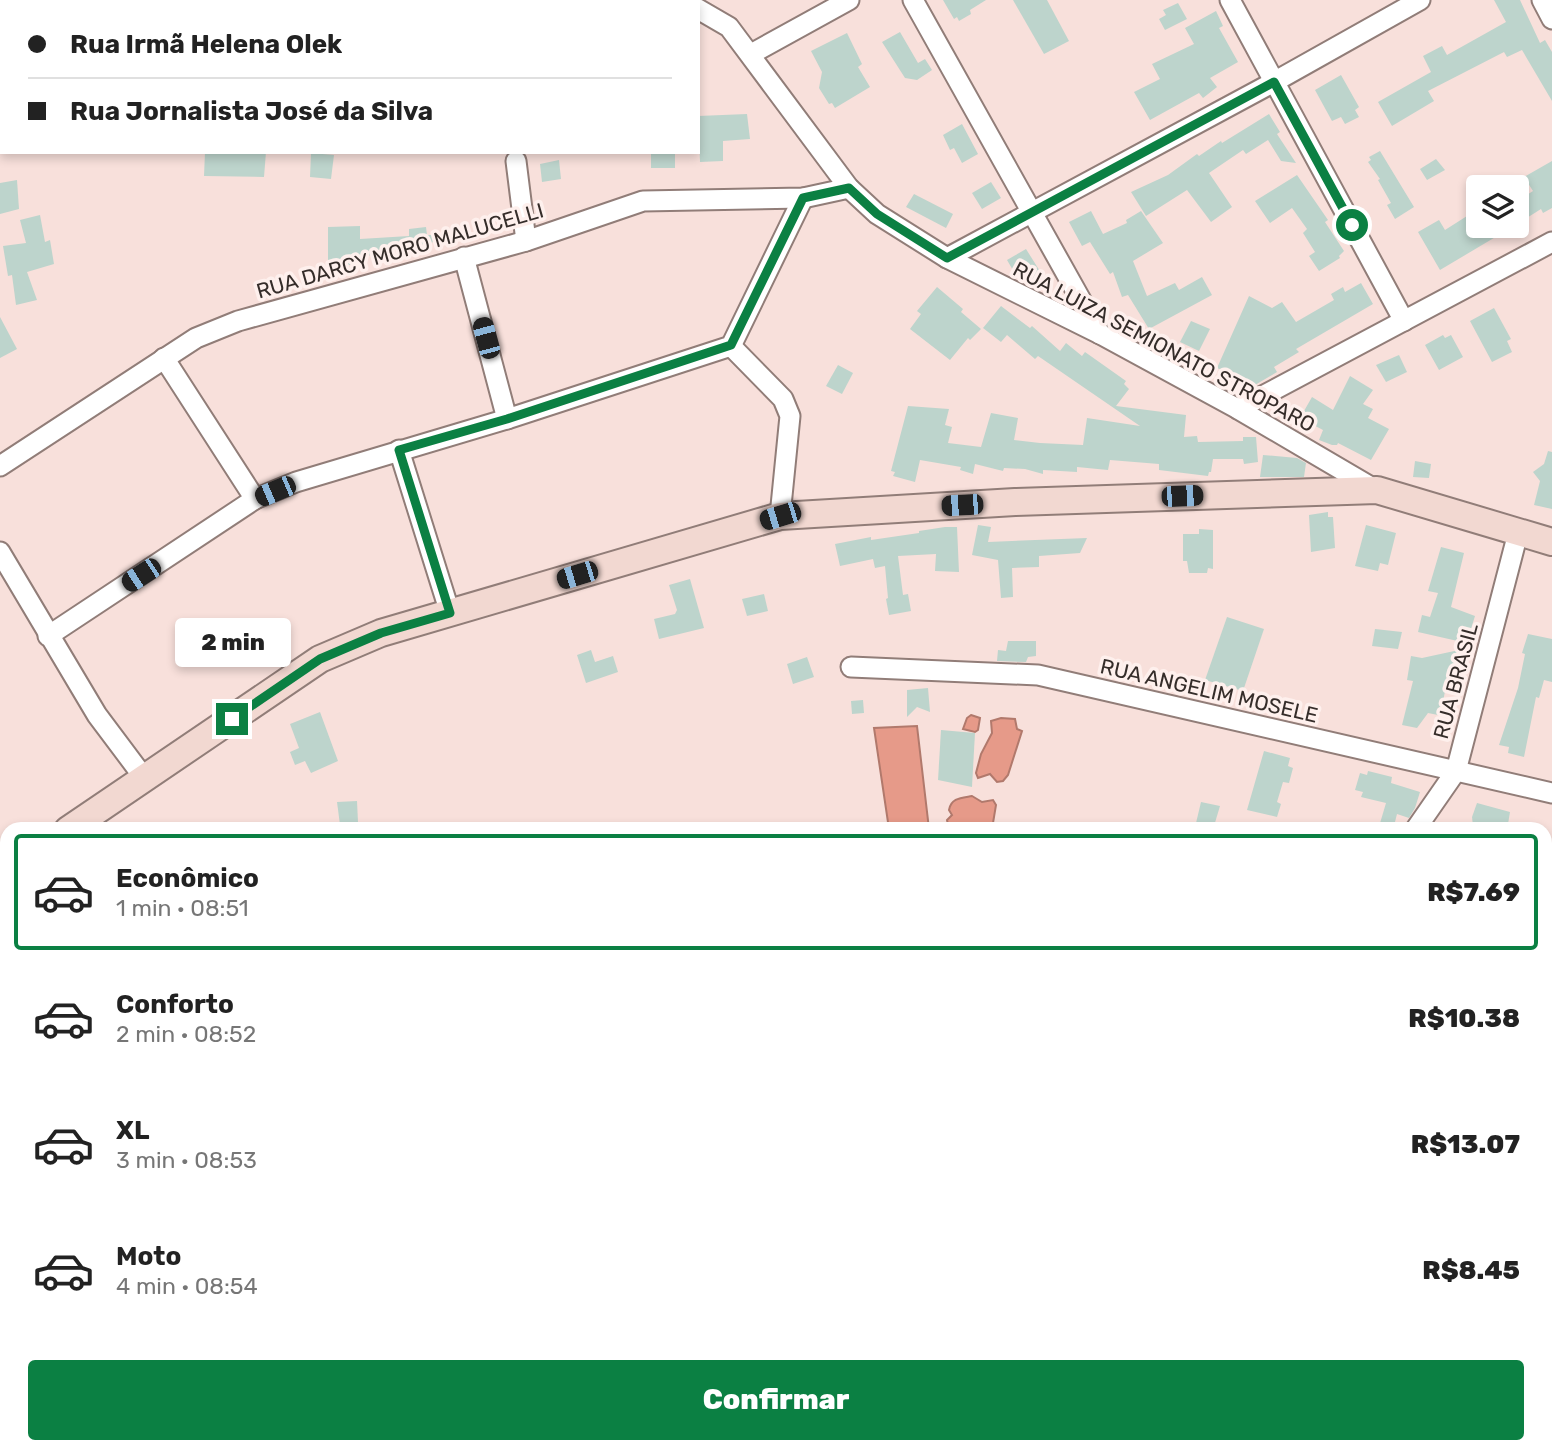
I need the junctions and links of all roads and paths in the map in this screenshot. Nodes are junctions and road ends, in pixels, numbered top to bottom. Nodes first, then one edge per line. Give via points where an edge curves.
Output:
1 (849, 0) edge
2 (913, 0) edge
3 (1230, 0) edge
4 (1420, 0) edge
5 (1542, 0) edge
6 (700, 10) edge
7 (1552, 19) edge
8 (751, 54) junction
9 (1274, 82) junction
10 (516, 161) dead end
11 (849, 188) junction
12 (803, 198) junction
13 (1032, 212) junction
14 (526, 241) junction
15 (1552, 242) edge
16 (464, 257) junction
17 (947, 258) junction
18 (1404, 321) junction
19 (1100, 334) junction
20 (731, 345) junction
21 (164, 358) junction
22 (1238, 409) junction
23 (507, 419) junction
24 (399, 450) junction
25 (0, 466) edge
26 (1377, 490) junction
27 (256, 499) junction
28 (780, 516) junction
29 (1518, 533) junction
30 (1552, 542) edge
31 (0, 552) edge
32 (450, 613) junction
33 (48, 636) junction
34 (851, 667) dead end
35 (1456, 771) junction
36 (145, 779) junction
37 (1552, 793) edge
38 (80, 822) edge
39 (1421, 822) edge

1 - 8 street
2 - 13 street
3 - 9 street
4 - 9 street
5 - 7 street
6 - 8 street, RUA LUIZA SEMIONATO STROPARO via 729,27
8 - 11 street, RUA LUIZA SEMIONATO STROPARO
9 - 13 street
9 - 18 street
10 - 14 street
11 - 12 street, RUA DARCY MORO MALUCELLI
11 - 17 street, RUA LUIZA SEMIONATO STROPARO via 877,214
12 - 14 street, RUA DARCY MORO MALUCELLI via 643,201
12 - 20 street
13 - 17 street
13 - 19 street
14 - 16 street, RUA DARCY MORO MALUCELLI
15 - 18 street
16 - 21 street, RUA DARCY MORO MALUCELLI via 215,328
16 - 23 street
17 - 19 street, RUA LUIZA SEMIONATO STROPARO
18 - 22 street
19 - 22 street, RUA LUIZA SEMIONATO STROPARO
20 - 23 street
20 - 28 street via 783,400 790,416
21 - 25 street, RUA DARCY MORO MALUCELLI
21 - 27 street
22 - 26 street, RUA LUIZA SEMIONATO STROPARO
23 - 24 street
24 - 27 street
24 - 32 street
26 - 28 main road via 1015,502
26 - 29 main road
27 - 33 street
28 - 32 main road
29 - 30 main road
29 - 35 street, RUA BRASIL
31 - 33 street
32 - 36 main road via 381,633 320,659
33 - 36 street via 97,715
34 - 35 street, RUA ANGELIM MOSELE via 1038,675
35 - 37 street, RUA ANGELIM MOSELE
35 - 39 street, RUA BRASIL
36 - 38 main road

